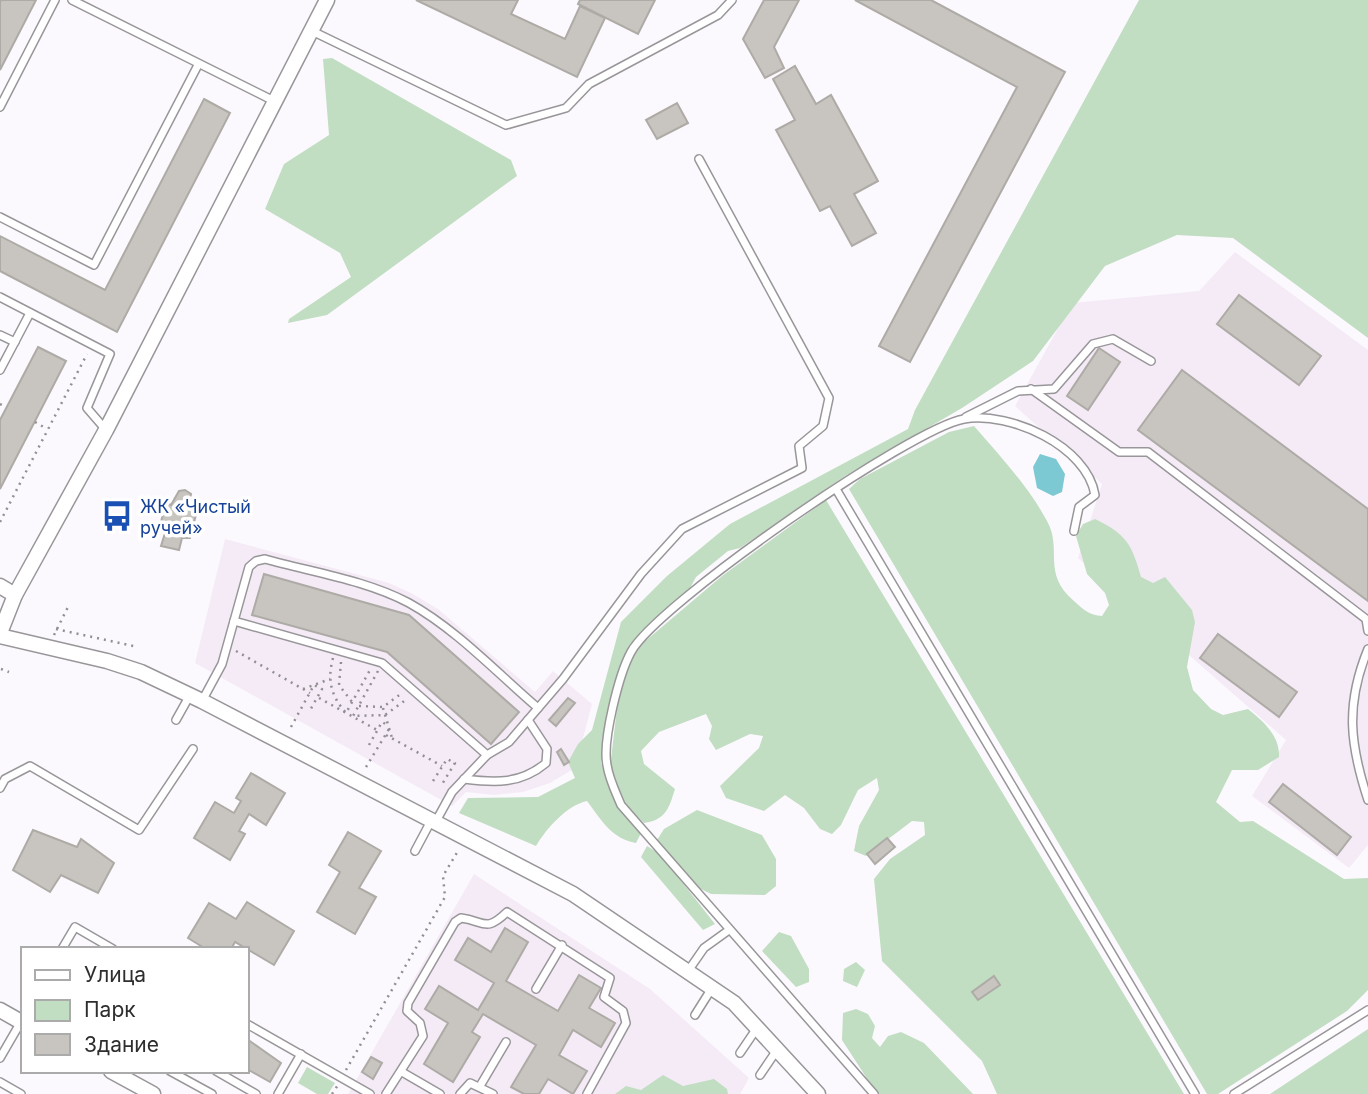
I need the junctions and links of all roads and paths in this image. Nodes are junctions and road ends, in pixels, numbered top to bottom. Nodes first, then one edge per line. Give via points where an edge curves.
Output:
1 (55, 0) edge
2 (72, 0) edge
3 (327, 0) edge
4 (732, 0) edge
5 (312, 31) junction
6 (198, 65) junction
7 (275, 102) junction
8 (0, 107) edge
9 (699, 159) dead end
10 (0, 217) edge
11 (0, 297) edge
12 (30, 313) junction
13 (0, 335) edge
14 (15, 342) junction
15 (92, 345) junction
16 (1151, 361) dead end
17 (0, 370) edge
18 (1031, 389) junction
19 (0, 404) edge
20 (6, 408) dead end
21 (962, 419) junction
22 (35, 422) dead end
23 (48, 429) junction
24 (106, 430) junction
25 (836, 489) junction
26 (0, 522) edge
27 (1074, 531) dead end
28 (0, 586) edge
29 (15, 595) junction
30 (68, 607) dead end
31 (234, 621) junction
32 (56, 629) junction
33 (1368, 631) edge
34 (0, 634) edge
35 (53, 640) dead end
36 (227, 646) junction
37 (138, 647) dead end
38 (1368, 649) edge
39 (335, 650) junction
40 (344, 652) junction
41 (379, 662) junction
42 (1, 669) edge
43 (9, 672) dead end
44 (330, 680) junction
45 (314, 685) junction
46 (411, 688) junction
47 (303, 689) junction
48 (310, 692) junction
49 (356, 695) junction
50 (318, 697) junction
51 (196, 698) junction
52 (363, 698) junction
53 (352, 702) junction
54 (359, 706) junction
55 (383, 707) junction
56 (538, 708) junction
57 (309, 712) dead end
58 (346, 713) junction
59 (385, 715) junction
60 (353, 716) junction
61 (176, 720) dead end
62 (528, 720) junction
63 (291, 727) dead end
64 (389, 727) junction
65 (377, 730) junction
66 (386, 735) junction
67 (392, 738) junction
68 (369, 746) dead end
69 (193, 749) dead end
70 (487, 755) junction
71 (442, 766) junction
72 (366, 767) dead end
73 (464, 779) junction
74 (433, 781) dead end
75 (442, 786) dead end
76 (0, 788) edge
77 (1368, 800) edge
78 (433, 822) junction
79 (458, 850) dead end
80 (415, 851) dead end
81 (729, 930) junction
82 (562, 945) junction
83 (63, 947) edge
84 (110, 947) edge
85 (688, 971) junction
86 (712, 988) junction
87 (536, 989) dead end
88 (0, 1010) edge
89 (1368, 1010) edge
90 (695, 1015) dead end
91 (21, 1020) edge
92 (21, 1023) edge
93 (248, 1025) edge
94 (758, 1026) junction
95 (506, 1042) dead end
96 (778, 1048) junction
97 (740, 1054) dead end
98 (300, 1055) junction
99 (0, 1058) edge
100 (402, 1072) junction
101 (115, 1073) edge
102 (174, 1073) edge
103 (219, 1073) edge
104 (760, 1075) dead end
105 (341, 1078) junction
106 (0, 1082) edge
107 (480, 1086) junction
108 (21, 1094) edge
109 (153, 1094) edge
110 (212, 1094) edge
111 (256, 1094) edge
112 (278, 1094) edge
113 (370, 1094) edge
114 (386, 1094) edge
115 (440, 1094) edge
116 (460, 1094) edge
117 (493, 1094) edge
118 (587, 1094) edge
119 (818, 1094) edge
120 (874, 1094) edge
121 (1195, 1094) edge
122 (1234, 1094) edge

1 - 8 lane
2 - 6 lane
3 - 5 street
4 - 5 lane via 718,15 589,84 566,108 506,125
5 - 7 street
6 - 7 lane
6 - 10 lane via 94,265
7 - 24 street
9 - 56 lane via 828,398 823,426 799,446 802,468 682,529 641,574
11 - 12 lane
12 - 14 lane
12 - 15 lane
13 - 14 lane
14 - 17 lane
15 - 23 path
15 - 24 lane via 110,354 87,408
16 - 18 lane via 1113,339 1093,344 1054,389
18 - 21 lane
18 - 33 lane via 1119,452 1148,452 1366,619
19 - 20 path
21 - 25 lane via 888,454
21 - 27 lane via 1013,422 1042,435 1079,462 1096,495 1079,507
22 - 23 path
23 - 26 path
24 - 29 street
25 - 81 lane via 716,573 653,627 633,649 622,671 606,764 621,805
25 - 121 lane
28 - 29 street
29 - 34 street
30 - 32 path
31 - 36 lane
31 - 39 lane
31 - 56 lane via 249,568 265,559 384,593 432,617
32 - 35 path
32 - 37 path
34 - 51 street via 141,672
36 - 47 path
36 - 51 lane via 222,664
38 - 77 lane via 1351,713 1354,756
39 - 40 lane
39 - 44 path
40 - 41 lane
40 - 53 path via 339,685
41 - 46 lane
41 - 49 path
41 - 52 path
42 - 43 path
44 - 45 path
44 - 58 path
45 - 47 path
45 - 48 path
45 - 50 path via 322,689
46 - 55 path
46 - 59 path via 406,701
46 - 70 lane
47 - 48 path
48 - 63 path
49 - 52 path
49 - 53 path
50 - 57 path
50 - 58 path
51 - 61 lane
51 - 78 street
52 - 54 path
53 - 58 path
54 - 55 path
54 - 60 path
55 - 59 path
56 - 62 lane
58 - 60 path
59 - 60 path
59 - 64 path
60 - 65 path
62 - 70 lane via 509,741
62 - 73 lane via 547,749 546,763 519,780
64 - 65 path via 382,722
64 - 66 path
64 - 67 path
65 - 68 path
66 - 67 path
66 - 72 path
67 - 71 path
69 - 76 lane via 139,830 30,766 5,779
70 - 73 lane
71 - 74 path
71 - 75 path via 447,759 455,763
73 - 78 lane
78 - 80 lane
78 - 85 street via 573,894
79 - 105 path via 443,876 445,897
81 - 85 lane via 704,948
81 - 120 lane
82 - 87 lane
82 - 100 lane via 510,912 486,925 461,918 455,922 408,1003 407,1011 420,1023 423,1036
82 - 118 lane via 606,973 609,983 604,997 626,1017
83 - 84 lane via 75,927
85 - 86 street
86 - 90 lane
86 - 94 street
88 - 91 street
89 - 122 lane
92 - 99 lane
93 - 98 lane
94 - 96 street
94 - 97 lane
95 - 107 lane
96 - 104 lane
96 - 119 street
98 - 105 lane
98 - 112 lane
100 - 114 lane
100 - 115 lane
101 - 109 street
102 - 110 lane
103 - 111 lane
105 - 113 lane
106 - 108 lane
107 - 116 lane via 470,1083
107 - 117 lane

